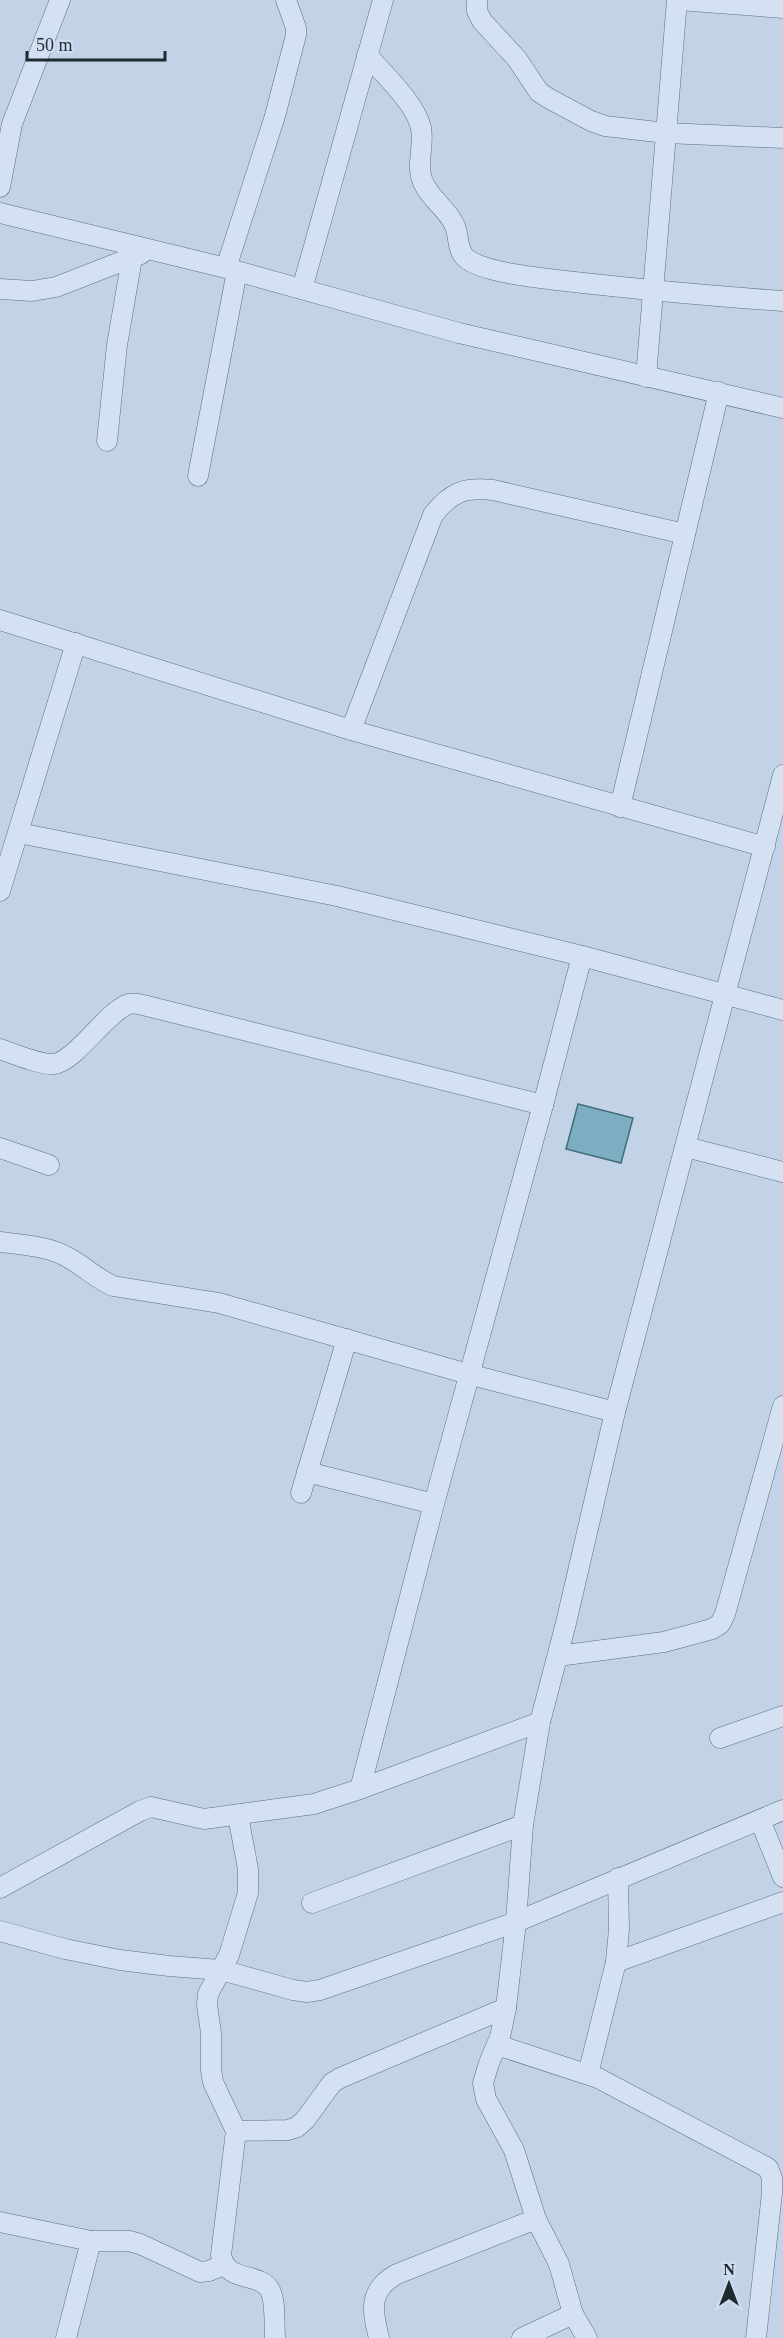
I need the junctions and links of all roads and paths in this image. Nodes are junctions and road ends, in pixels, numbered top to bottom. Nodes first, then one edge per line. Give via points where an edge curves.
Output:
1 (60, 0) edge
2 (286, 0) edge
3 (383, 0) edge
4 (477, 0) edge
5 (678, 0) edge
6 (783, 8) edge
7 (367, 55) junction
8 (666, 133) junction
9 (783, 138) edge
10 (0, 187) edge
11 (0, 213) edge
12 (152, 250) junction
13 (132, 258) junction
14 (232, 270) junction
15 (0, 289) edge
16 (302, 289) junction
17 (654, 291) junction
18 (783, 301) edge
19 (646, 377) junction
20 (719, 392) junction
21 (783, 408) edge
22 (107, 441) dead end
23 (198, 476) dead end
24 (685, 534) junction
25 (0, 620) edge
26 (76, 643) junction
27 (351, 730) junction
28 (783, 775) edge
29 (620, 807) junction
30 (19, 833) junction
31 (765, 847) junction
32 (6, 850) edge
33 (0, 891) edge
34 (582, 956) junction
35 (726, 996) junction
36 (783, 1010) edge
37 (0, 1049) edge
38 (543, 1106) junction
39 (686, 1147) junction
40 (0, 1148) edge
41 (49, 1165) dead end
42 (783, 1172) edge
43 (0, 1242) edge
44 (347, 1340) junction
45 (468, 1374) junction
46 (783, 1406) edge
47 (615, 1412) junction
48 (777, 1448) edge
49 (307, 1472) junction
50 (301, 1494) dead end
51 (434, 1504) junction
52 (558, 1656) junction
53 (783, 1716) edge
54 (540, 1722) junction
55 (720, 1738) dead end
56 (360, 1789) junction
57 (783, 1810) edge
58 (238, 1816) junction
59 (760, 1820) junction
60 (523, 1825) junction
61 (783, 1877) edge
62 (618, 1878) junction
63 (0, 1888) edge
64 (783, 1902) edge
65 (312, 1903) dead end
66 (516, 1922) junction
67 (0, 1931) edge
68 (616, 1962) junction
69 (221, 1970) junction
70 (506, 2008) junction
71 (497, 2045) junction
72 (588, 2074) junction
73 (236, 2131) junction
74 (777, 2175) edge
75 (536, 2219) junction
76 (0, 2222) edge
77 (91, 2241) junction
78 (223, 2265) junction
79 (573, 2314) junction
80 (66, 2338) edge
81 (275, 2338) edge
82 (379, 2338) edge
83 (522, 2338) edge
84 (586, 2338) edge
85 (756, 2338) edge

1 - 10 street via 12,124
2 - 14 street via 296,35
3 - 7 street
4 - 8 street via 482,21 517,59 539,92 605,126
5 - 6 street
5 - 8 street
7 - 16 street
7 - 17 street via 416,114 421,126 422,180 451,219 465,258 520,275
8 - 9 street
8 - 17 street
11 - 12 street
12 - 13 street
12 - 14 street
13 - 15 street via 44,290
13 - 22 street via 117,345
14 - 16 street
14 - 23 street
16 - 19 street via 459,333
17 - 18 street
17 - 19 street
19 - 20 street
20 - 21 street
20 - 24 street
24 - 27 street via 493,490 457,492 433,515
24 - 29 street
25 - 26 street
26 - 27 street
26 - 30 street
27 - 29 street
28 - 31 street
29 - 31 street
30 - 32 street
30 - 34 street via 337,896
31 - 35 street
32 - 33 street
34 - 35 street
34 - 38 street
35 - 36 street
35 - 39 street
37 - 38 street via 56,1064 118,1011 129,1004 143,1005
38 - 45 street
39 - 42 street
39 - 47 street
40 - 41 street
43 - 44 street via 54,1251 113,1286 219,1303
44 - 45 street
44 - 49 street
45 - 47 street
45 - 51 street
46 - 48 street
47 - 52 street
48 - 52 street via 720,1624 664,1642
49 - 50 street
49 - 51 street
51 - 56 street
52 - 54 street
53 - 55 street
54 - 56 street
54 - 60 street
56 - 58 street via 314,1804
57 - 59 street
58 - 63 street via 204,1819 151,1807
58 - 69 street via 248,1893 230,1954
59 - 61 street
59 - 62 street
60 - 65 street
60 - 66 street
62 - 66 street
62 - 68 street
64 - 68 street
66 - 69 street via 314,1991 293,1990
66 - 70 street
67 - 69 street via 120,1960
68 - 72 street
69 - 73 street via 208,1994 211,2070
70 - 71 street
70 - 73 street via 339,2078 297,2127
71 - 72 street
71 - 75 street via 485,2074 484,2090 514,2150
72 - 74 street
73 - 78 street
74 - 85 street
75 - 79 street via 559,2264
75 - 82 street via 384,2282 374,2302
76 - 77 street
77 - 78 street via 140,2244 201,2272
77 - 80 street
78 - 81 street via 270,2291
79 - 83 street
79 - 84 street

